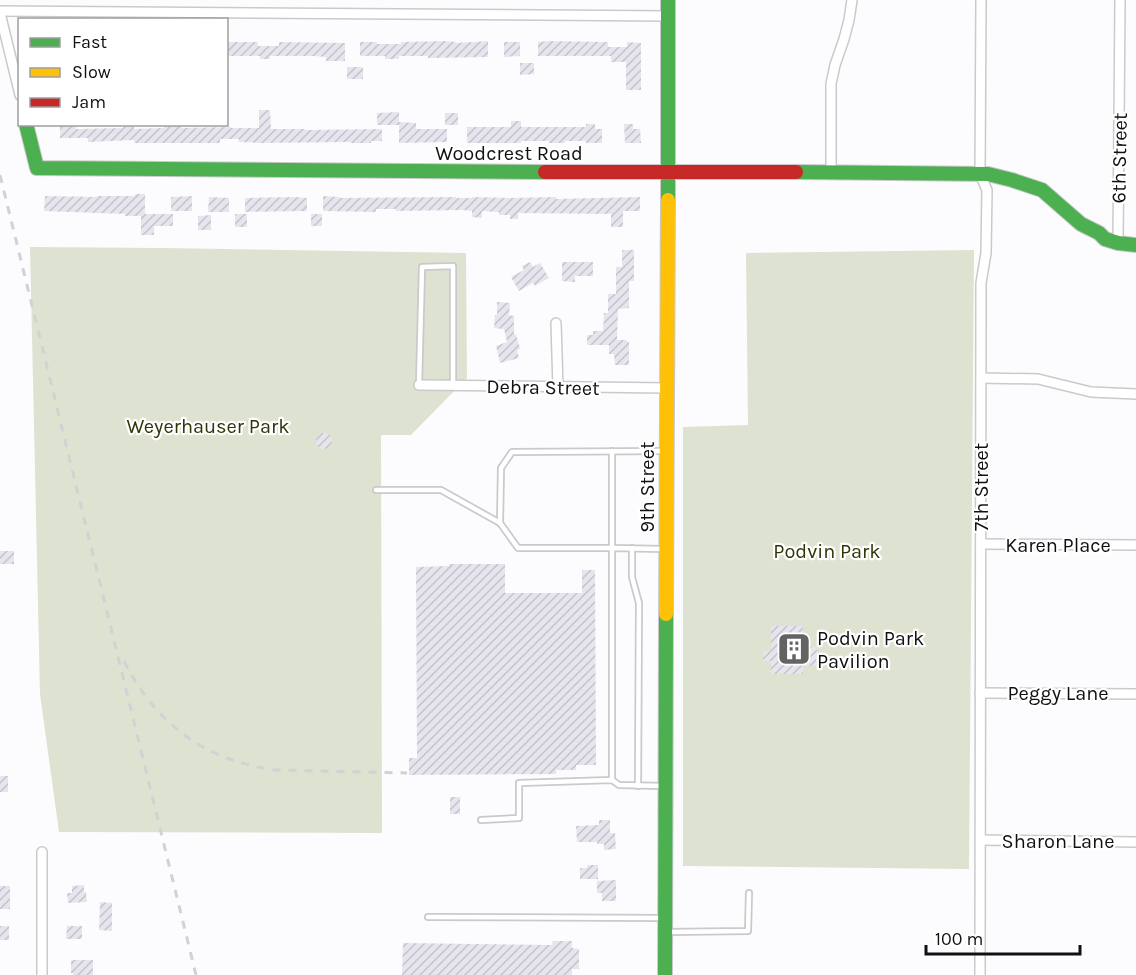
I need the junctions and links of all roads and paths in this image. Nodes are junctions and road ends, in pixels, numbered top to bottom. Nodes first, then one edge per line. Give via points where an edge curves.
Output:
1 (668, 0) edge
2 (852, 0) edge
3 (981, 0) edge
4 (1120, 0) edge
5 (0, 12) edge
6 (668, 16) junction
7 (18, 87) edge
8 (26, 126) edge
9 (831, 172) junction
10 (668, 173) junction
11 (980, 174) junction
12 (1118, 243) junction
13 (1136, 246) edge
14 (556, 322) dead end
15 (981, 378) junction
16 (418, 385) joint
17 (453, 385) junction
18 (558, 387) junction
19 (667, 388) junction
20 (1136, 394) edge
21 (612, 451) junction
22 (667, 451) junction
23 (376, 489) dead end
24 (500, 523) junction
25 (981, 544) junction
26 (1136, 545) edge
27 (612, 548) junction
28 (632, 548) junction
29 (666, 549) junction
30 (980, 693) junction
31 (1136, 694) edge
32 (612, 780) junction
33 (638, 786) junction
34 (666, 786) junction
35 (481, 820) dead end
36 (980, 840) junction
37 (1136, 842) edge
38 (42, 852) dead end
39 (749, 893) dead end
40 (428, 917) dead end
41 (665, 925) junction
42 (42, 975) edge
43 (665, 975) edge
44 (980, 975) edge

1 - 6 street, 9th Street
2 - 9 street via 831,84
3 - 11 street, 7th Street
4 - 12 street, 6th Street
5 - 6 street
5 - 7 street
6 - 10 street, 9th Street
8 - 10 street, Woodcrest Road via 37,168
9 - 10 street, Woodcrest Road
9 - 11 street, Woodcrest Road
10 - 19 street, 9th Street
11 - 12 street, Woodcrest Road via 1042,190 1081,224
11 - 15 street, 7th Street via 987,190 986,253 981,283
12 - 13 street, Woodcrest Road
14 - 18 street
15 - 20 street via 1038,379 1091,392
15 - 25 street, 7th Street
16 - 17 street, Debra Street
16 - 17 lane via 422,267 453,266
17 - 18 street, Debra Street
18 - 19 street, Debra Street
19 - 22 street, 9th Street
21 - 22 lane
21 - 24 lane via 512,452 501,468
21 - 27 lane
22 - 29 street, 9th Street
23 - 24 lane via 441,490
24 - 27 lane via 518,548
25 - 26 street, Karen Place
25 - 30 street, 7th Street
27 - 28 lane
27 - 32 lane
28 - 29 lane
28 - 33 lane via 632,577 639,603
29 - 34 street, 9th Street
30 - 31 street, Peggy Lane
30 - 36 street, 7th Street
32 - 33 lane via 620,785
32 - 35 lane via 519,783 519,818
33 - 34 lane
34 - 41 street, 9th Street
36 - 37 street, Sharon Lane
36 - 44 street, 7th Street
38 - 42 street
39 - 41 lane via 748,931
40 - 41 lane
41 - 43 street, 9th Street

